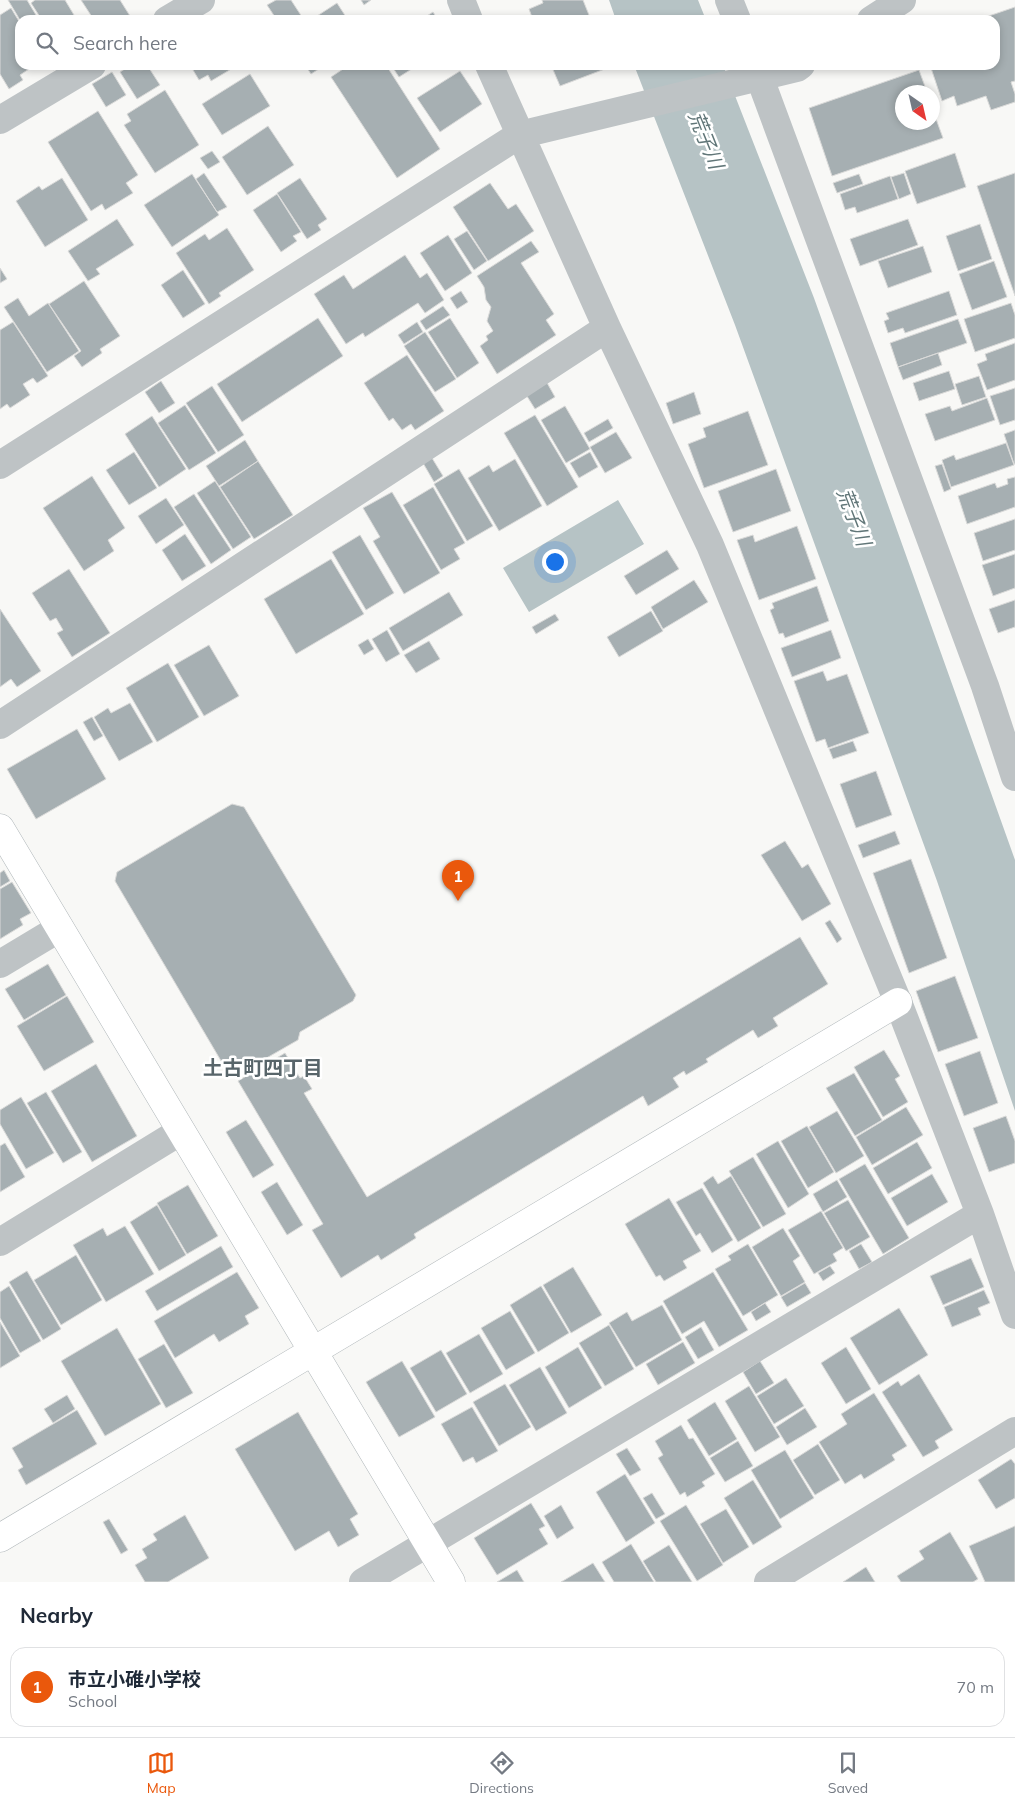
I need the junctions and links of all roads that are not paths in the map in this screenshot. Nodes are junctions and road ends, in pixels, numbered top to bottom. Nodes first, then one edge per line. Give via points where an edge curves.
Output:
1 (201, 0) edge
2 (461, 0) edge
3 (730, 0) edge
4 (902, 0) edge
5 (176, 15) edge
6 (467, 15) edge
7 (735, 15) edge
8 (879, 15) edge
9 (84, 70) edge
10 (491, 70) edge
11 (781, 70) edge
12 (752, 74) edge
13 (0, 120) edge
14 (519, 135) junction
15 (607, 328) junction
16 (0, 465) edge
17 (0, 725) edge
18 (1015, 777) edge
19 (0, 828) edge
20 (60, 928) junction
21 (0, 964) edge
22 (898, 1002) junction
23 (181, 1131) junction
24 (980, 1214) junction
25 (0, 1242) edge
26 (1015, 1315) edge
27 (313, 1352) junction
28 (1015, 1431) edge
29 (0, 1538) edge
30 (428, 1544) junction
31 (363, 1582) edge
32 (451, 1582) edge
33 (768, 1582) edge

1 - 5 street
2 - 6 street
3 - 7 street
4 - 8 street
9 - 13 street
10 - 14 street
11 - 12 street
12 - 14 street
12 - 18 street via 982,677
14 - 15 street
14 - 16 street
15 - 17 street
15 - 22 street via 710,544
19 - 20 street
20 - 21 street
20 - 23 street
22 - 24 street
22 - 27 street
23 - 25 street
23 - 27 street
24 - 26 street
24 - 30 street
27 - 29 street
27 - 30 street
28 - 33 street
30 - 31 street
30 - 32 street

